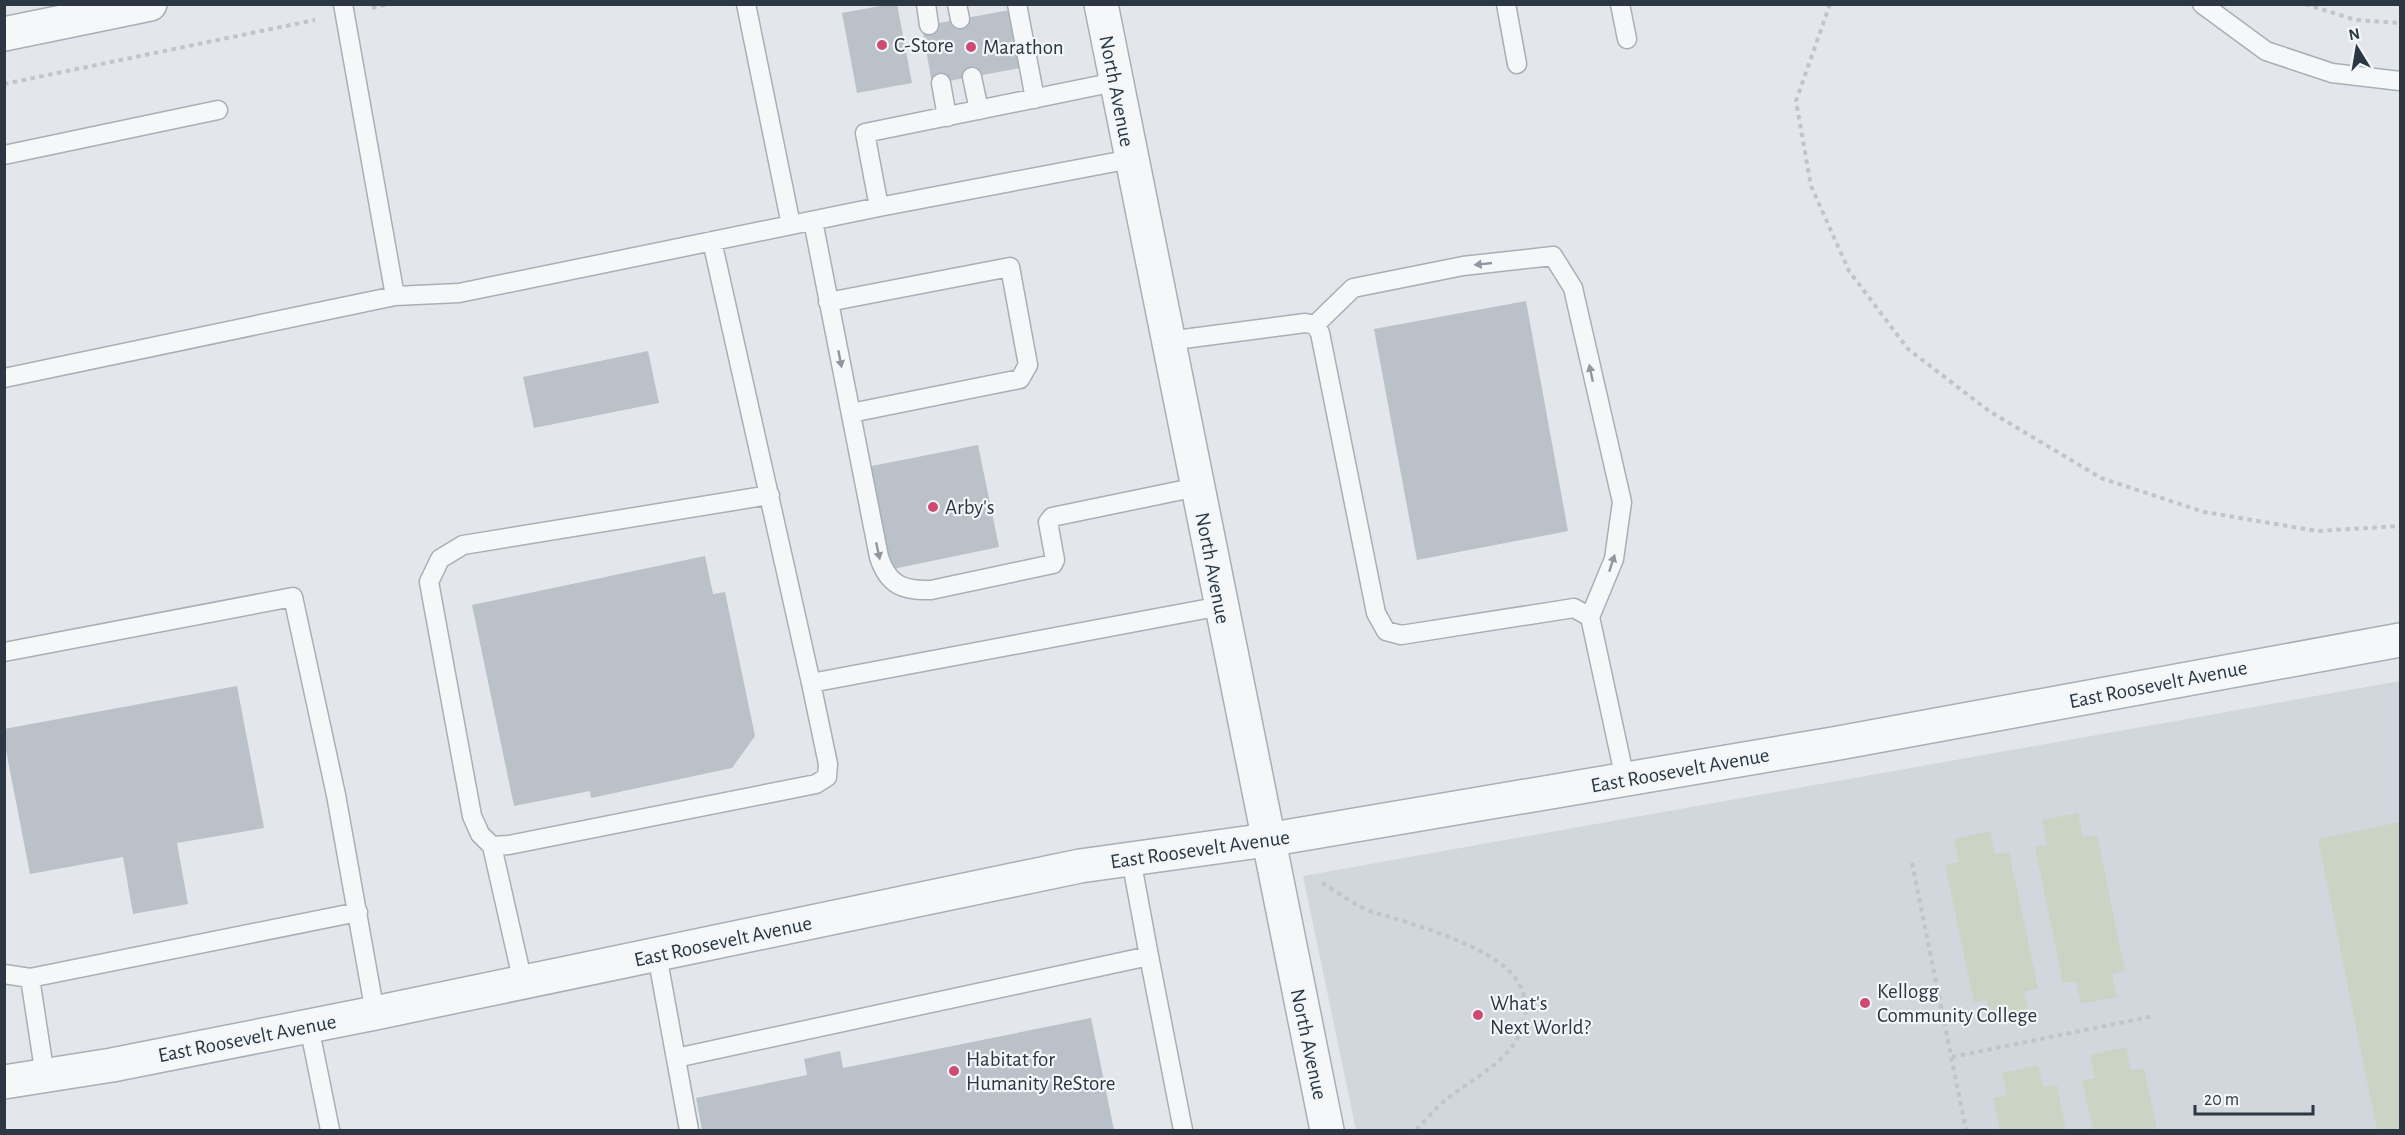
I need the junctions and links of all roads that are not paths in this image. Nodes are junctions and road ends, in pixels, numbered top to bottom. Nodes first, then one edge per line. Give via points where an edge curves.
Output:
1 (150, 4) edge
2 (746, 4) edge
3 (926, 4) edge
4 (1017, 4) edge
5 (1101, 4) edge
6 (1506, 4) edge
7 (1620, 4) edge
8 (2202, 4) edge
9 (344, 9) edge
10 (929, 25) dead end
11 (4, 34) edge
12 (1627, 39) dead end
13 (1517, 64) dead end
14 (972, 77) dead end
15 (2400, 81) edge
16 (1115, 82) junction
17 (941, 83) dead end
18 (1035, 99) junction
19 (218, 110) dead end
20 (979, 110) junction
21 (947, 117) junction
22 (4, 154) edge
23 (1131, 159) junction
24 (879, 207) junction
25 (813, 221) junction
26 (791, 225) junction
27 (712, 241) junction
28 (395, 296) junction
29 (828, 302) junction
30 (1315, 326) junction
31 (1168, 341) junction
32 (4, 378) edge
33 (851, 413) junction
34 (1197, 487) junction
35 (770, 495) junction
36 (1221, 606) junction
37 (1590, 617) junction
38 (2400, 640) edge
39 (4, 652) edge
40 (811, 683) junction
41 (1625, 780) junction
42 (1267, 840) junction
43 (492, 846) junction
44 (1131, 859) junction
45 (358, 912) junction
46 (657, 955) junction
47 (1149, 957) junction
48 (4, 974) edge
49 (30, 978) junction
50 (523, 983) junction
51 (375, 1013) junction
52 (309, 1026) junction
53 (676, 1058) junction
54 (45, 1076) junction
55 (4, 1082) edge
56 (330, 1131) edge
57 (689, 1131) edge
58 (1183, 1131) edge
59 (1327, 1131) edge

1 - 11 street
2 - 26 lane
3 - 10 lane
4 - 18 lane
5 - 16 street, North Avenue
6 - 13 lane
7 - 12 lane
8 - 15 lane via 2266,51 2332,73
9 - 28 lane
14 - 20 lane
16 - 18 lane
16 - 23 street, North Avenue
17 - 21 lane
18 - 20 lane
19 - 22 lane
20 - 21 lane
21 - 24 lane via 865,133
23 - 24 lane
23 - 31 street, North Avenue
24 - 25 lane
25 - 26 lane
25 - 29 lane
26 - 27 lane
27 - 28 lane via 459,292
27 - 35 lane
28 - 32 lane
29 -> 33 lane
29 - 33 lane via 1010,267 1028,365 1020,379
30 - 31 lane via 1305,323
30 - 37 lane via 1320,333 1376,613 1386,631 1401,635 1574,608
37 -> 30 lane via 1614,559 1622,502 1573,288 1553,256 1463,266 1353,288
31 - 34 street, North Avenue
33 -> 34 lane via 883,570 890,579 915,591 1053,564 1048,522 1052,517
34 - 36 street, North Avenue
35 - 40 lane
35 - 43 lane via 463,545 440,559 429,582 472,816 480,834
36 - 40 lane
36 - 42 street, North Avenue
37 - 41 lane
38 - 41 street, East Roosevelt Avenue
39 - 45 lane via 293,597
40 - 43 lane via 828,764 827,777 816,784
41 - 42 street, East Roosevelt Avenue
42 - 44 street, East Roosevelt Avenue
42 - 59 street, North Avenue
43 - 50 lane
44 - 46 street, East Roosevelt Avenue via 1068,868
44 - 47 lane
45 - 49 lane
45 - 51 lane
46 - 50 street, East Roosevelt Avenue
46 - 53 lane
47 - 53 lane
47 - 58 lane
48 - 49 lane
49 - 54 lane
50 - 51 street, East Roosevelt Avenue
51 - 52 street, East Roosevelt Avenue
52 - 54 street, East Roosevelt Avenue
52 - 56 lane
53 - 57 lane
54 - 55 street, East Roosevelt Avenue

